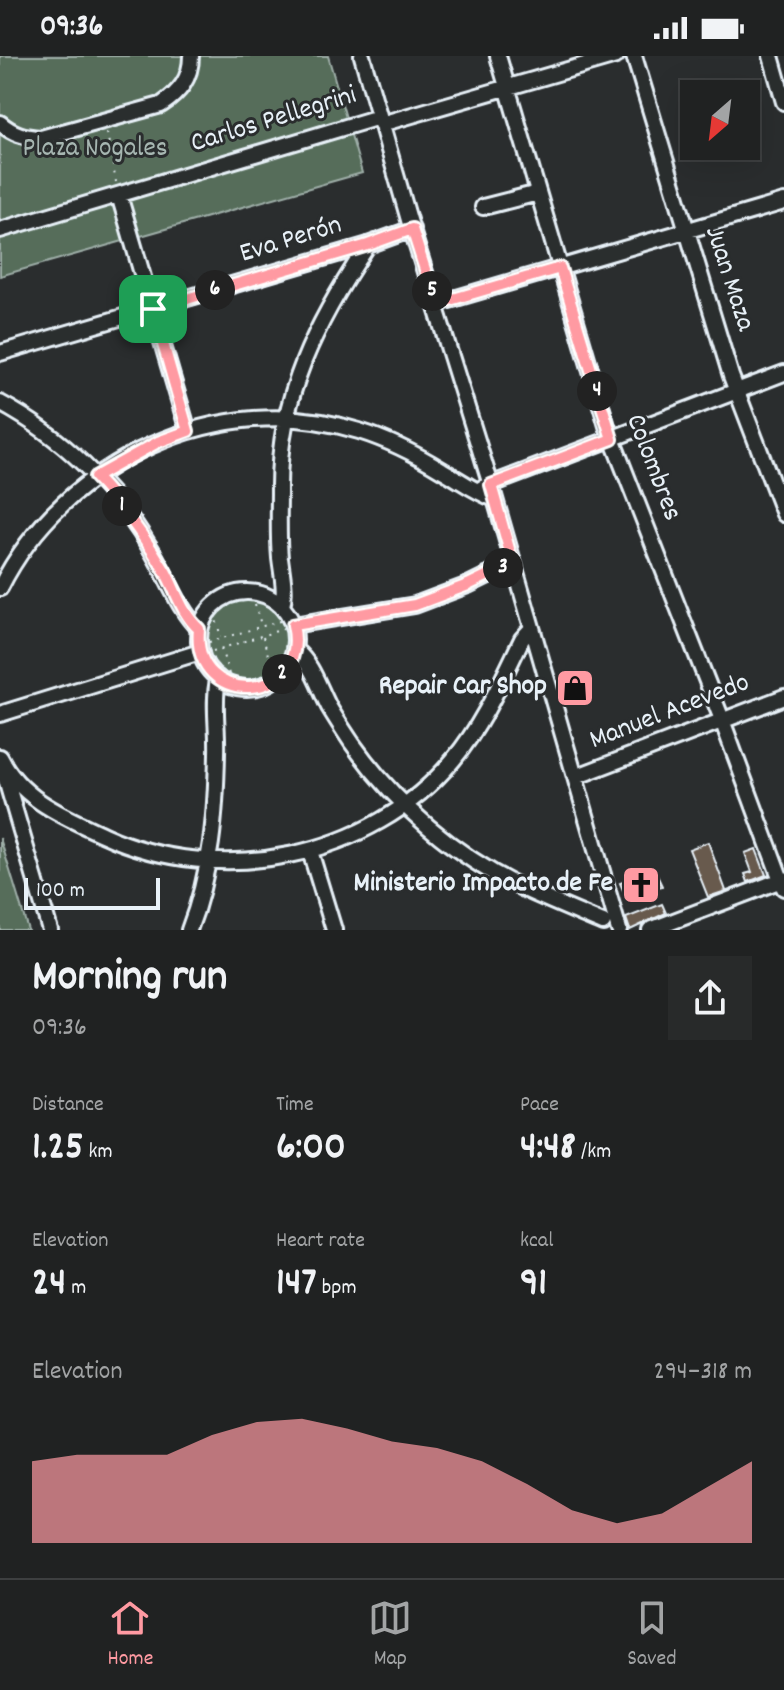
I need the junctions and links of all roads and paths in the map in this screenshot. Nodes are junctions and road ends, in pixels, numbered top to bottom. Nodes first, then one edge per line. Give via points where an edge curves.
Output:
1 (191, 56) edge
2 (362, 56) edge
3 (498, 56) edge
4 (616, 56) edge
5 (634, 56) edge
6 (771, 56) edge
7 (507, 87) junction
8 (784, 102) edge
9 (380, 120) junction
10 (105, 121) junction
11 (0, 123) edge
12 (538, 193) junction
13 (119, 195) junction
14 (784, 202) edge
15 (483, 207) dead end
16 (412, 229) junction
17 (0, 230) edge
18 (685, 232) junction
19 (368, 245) junction
20 (560, 268) junction
21 (436, 304) junction
22 (153, 309) junction
23 (0, 353) edge
24 (784, 373) edge
25 (737, 390) junction
26 (0, 403) edge
27 (286, 417) junction
28 (188, 431) junction
29 (612, 439) junction
30 (95, 477) junction
31 (493, 492) junction
32 (784, 514) edge
33 (513, 563) junction
34 (0, 588) edge
35 (254, 602) junction
36 (214, 612) junction
37 (285, 620) junction
38 (261, 626) junction
39 (532, 628) junction
40 (199, 629) junction
41 (262, 636) junction
42 (222, 638) junction
43 (221, 648) junction
44 (206, 649) junction
45 (295, 650) junction
46 (273, 675) junction
47 (224, 677) junction
48 (784, 697) edge
49 (0, 714) edge
50 (722, 721) junction
51 (0, 759) edge
52 (575, 777) junction
53 (404, 806) junction
54 (310, 851) junction
55 (210, 859) junction
56 (783, 883) edge
57 (608, 926) edge
58 (50, 930) edge
59 (189, 930) edge
60 (334, 930) edge
61 (650, 930) edge

1 - 10 street via 185,83 175,96
2 - 9 street
3 - 7 street, Colombres
4 - 7 street, Carlos Pellegrini
5 - 18 street, Juan Maza
6 - 8 street
7 - 9 street, Carlos Pellegrini
7 - 12 street, Colombres
9 - 13 street, Carlos Pellegrini
9 - 16 street
10 - 11 street via 41,138 24,137
10 - 13 path
12 - 15 street
12 - 20 street, Colombres
13 - 17 street, Carlos Pellegrini
13 - 22 street
14 - 18 street
16 - 19 street, Eva Perón
16 - 21 street
18 - 20 street
18 - 25 street, Juan Maza
19 - 22 street, Eva Perón
19 - 27 street via 318,326
20 - 21 street
20 - 29 street, Colombres
21 - 31 street
22 - 23 street, Eva Perón
22 - 28 street
24 - 25 street
25 - 29 street
25 - 32 street, Juan Maza
26 - 30 street via 58,442
27 - 28 street
27 - 31 street via 358,430 444,471 473,491
27 - 37 street via 279,475
28 - 30 street
29 - 31 street
29 - 50 street, Colombres
30 - 34 street via 39,527
30 - 40 street via 132,517
31 - 33 street
33 - 37 street via 415,605
33 - 39 street
35 - 36 path
35 - 37 path
35 - 38 path
36 - 37 street via 234,593 247,591 272,598
36 - 40 street
36 - 42 path
36 - 44 path
37 - 38 path
37 - 41 path
37 - 45 street
37 - 46 path via 286,646
38 - 42 path
39 - 52 street
39 - 53 street via 469,739
40 - 44 street
41 - 43 path
41 - 46 path
42 - 44 path
43 - 44 path
43 - 47 path
44 - 47 path
44 - 47 street via 207,667
44 - 49 street
45 - 46 street via 291,661
45 - 53 street via 309,663 351,742
46 - 47 path
46 - 47 street via 261,686 246,688 232,686
47 - 55 street via 215,697 217,779
48 - 50 street, Manuel Acevedo
50 - 52 street, Manuel Acevedo
50 - 56 street, Colombres
51 - 55 street via 25,791 76,822 145,849
51 - 58 street
52 - 57 street
53 - 54 street via 373,826
53 - 57 street via 484,867
54 - 55 street
54 - 60 street
55 - 59 street
56 - 61 street

